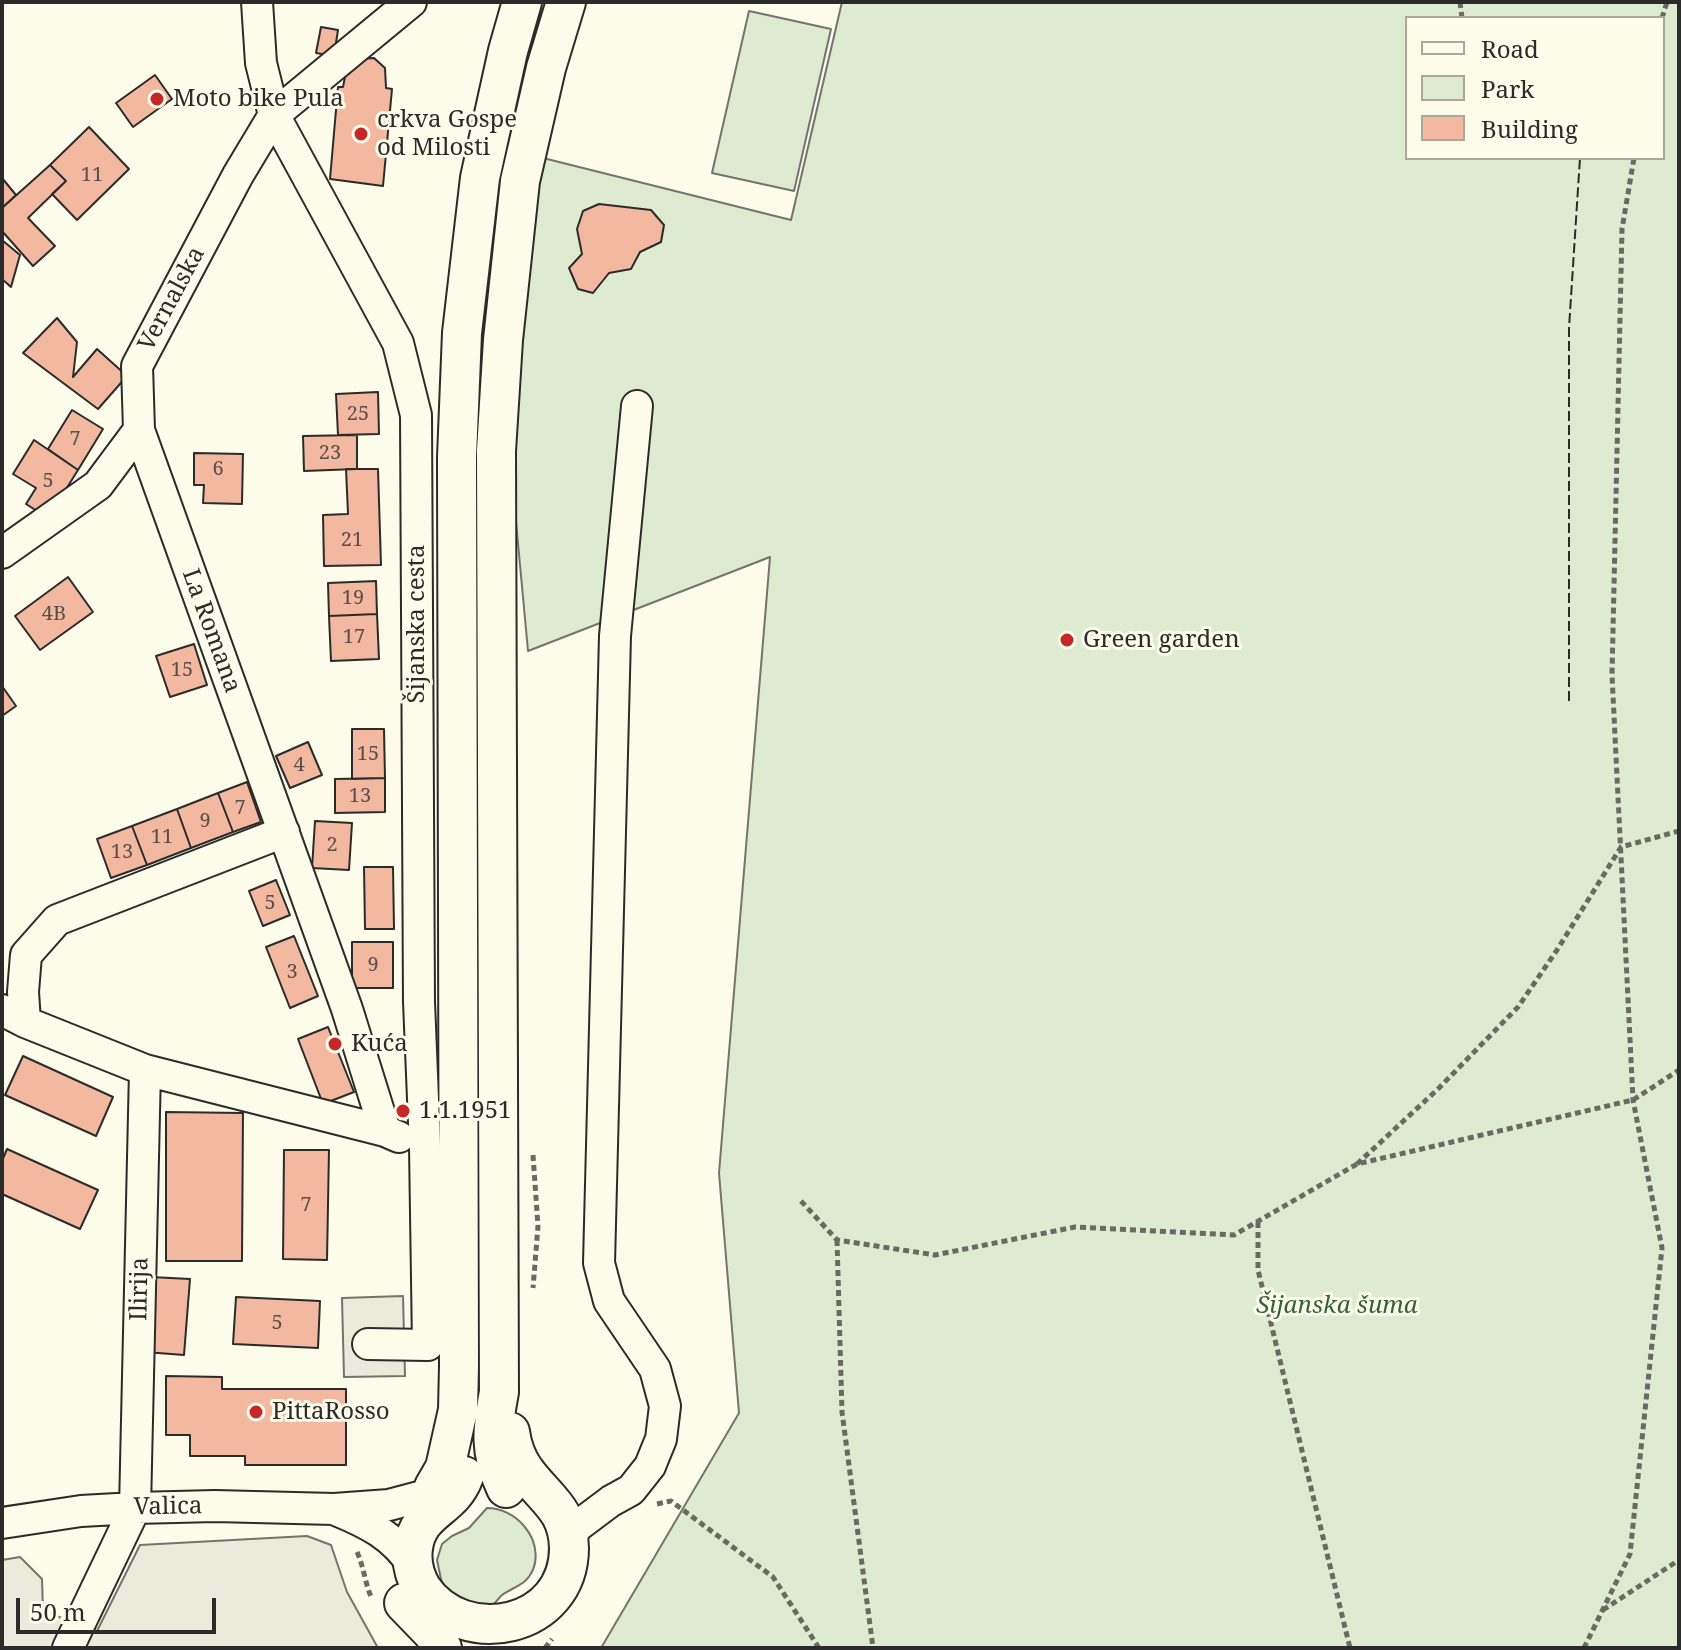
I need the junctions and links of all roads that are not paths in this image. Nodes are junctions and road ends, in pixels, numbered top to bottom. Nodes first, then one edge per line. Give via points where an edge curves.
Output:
1 (257, 2) edge
2 (411, 2) edge
3 (522, 2) edge
4 (566, 2) edge
5 (274, 115) junction
6 (637, 406) dead end
7 (139, 430) junction
8 (2, 553) edge
9 (284, 832) junction
10 (13, 1016) edge
11 (145, 1070) junction
12 (385, 1131) junction
13 (425, 1147) junction
14 (368, 1344) dead end
15 (439, 1487) junction
16 (525, 1489) junction
17 (628, 1499) junction
18 (135, 1508) junction
19 (334, 1509) junction
20 (2, 1523) edge
21 (569, 1546) junction
22 (402, 1553) junction
23 (509, 1636) edge
24 (449, 1637) edge
25 (68, 1648) edge

1 - 5 street via 261,63
2 - 5 street
3 - 15 main road via 480,178 462,333 457,457 458,1410
4 - 16 main road via 520,181 496,451 499,1392
5 - 7 street, Vernalska via 137,366
5 - 13 street, Šijanska cesta via 398,343 416,415 419,1002
6 - 17 street via 615,636 599,1263 609,1301 655,1369 665,1406 661,1439
7 - 8 street via 98,485
7 - 9 street, La Romana
9 - 10 street via 57,920 26,955 23,992
9 - 12 street, La Romana
10 - 11 street
11 - 12 street
11 - 18 street, Ilirija
12 - 13 street
13 - 14 street, Šijanska cesta via 428,1345
15 - 16 main road via 484,1480
15 - 19 street, Valica via 389,1505
15 - 22 main road via 407,1509 398,1523
16 - 17 street via 573,1499
16 - 21 main road via 560,1513
16 - 23 main road via 547,1555 533,1587 507,1612
17 - 21 street via 575,1528
18 - 19 street, Valica
18 - 20 street, Valica
18 - 25 street
19 - 22 street, Valica via 363,1521
21 - 23 main road via 562,1581 552,1596
22 - 24 main road via 390,1557 398,1592 407,1607
23 - 24 main road via 473,1626

